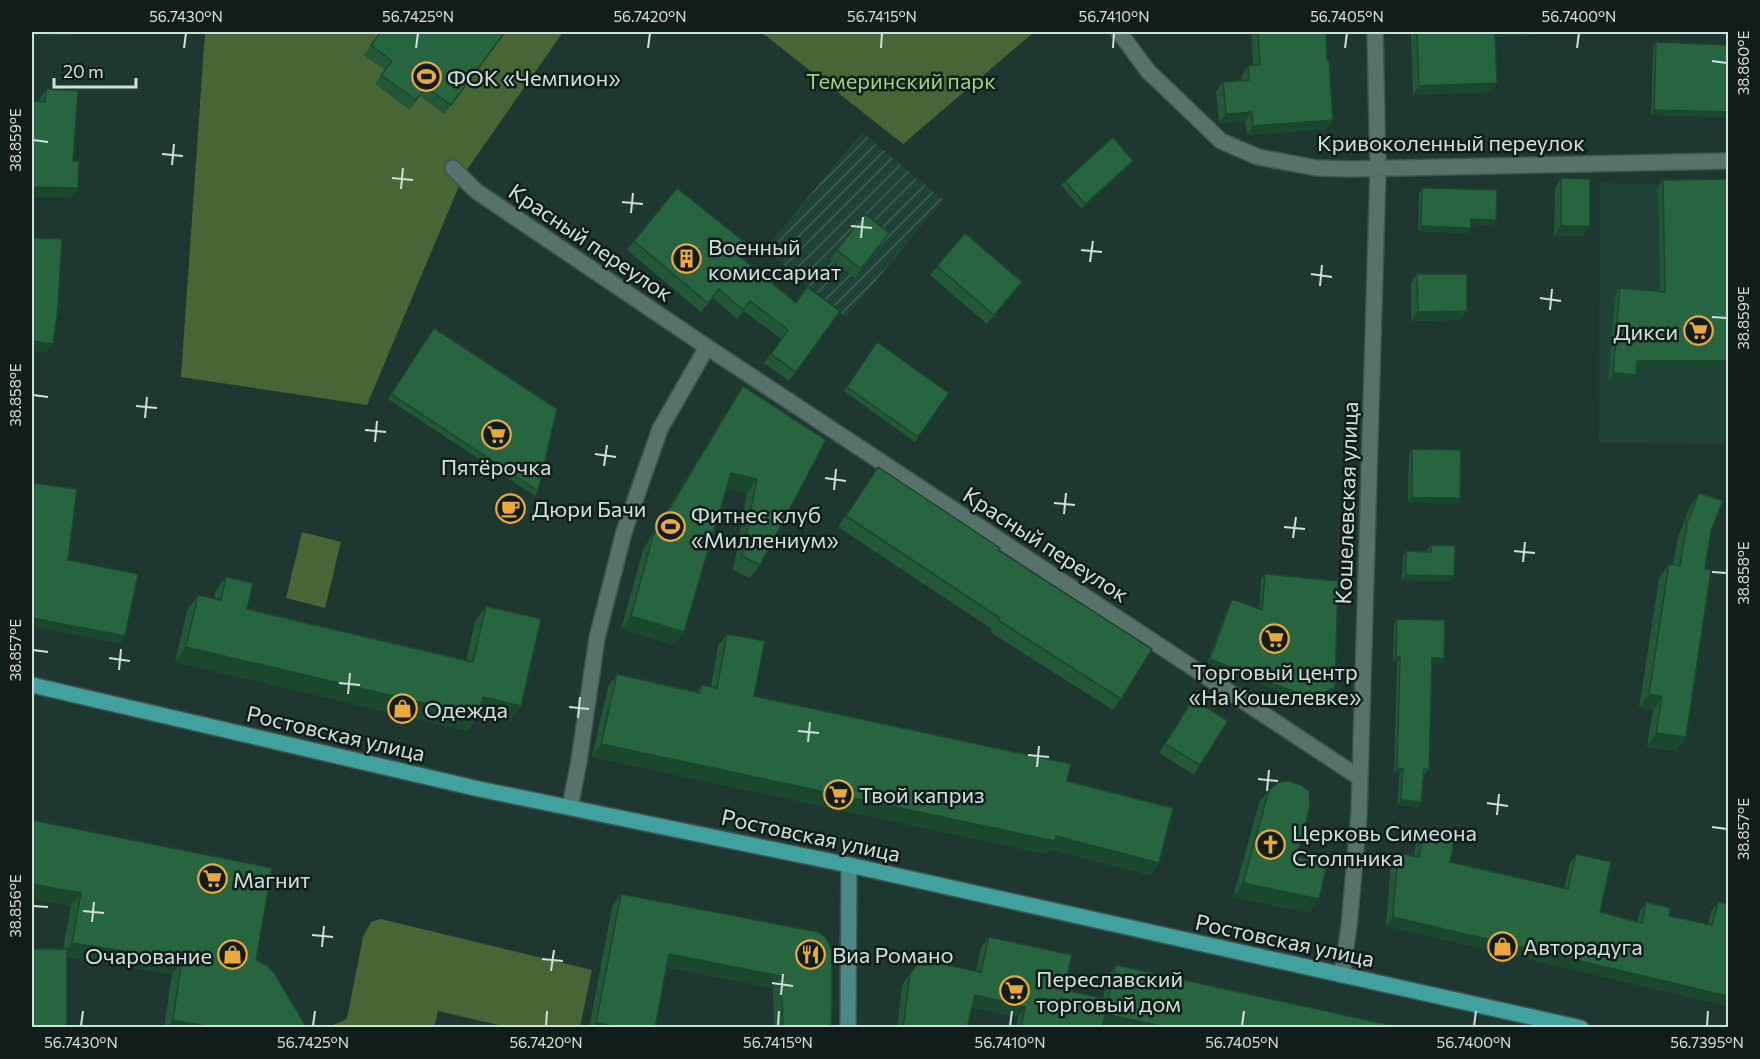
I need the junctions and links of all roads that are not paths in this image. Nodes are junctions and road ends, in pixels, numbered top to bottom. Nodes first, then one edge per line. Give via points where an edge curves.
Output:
1 (1119, 32) edge
2 (1375, 32) edge
3 (1728, 160) edge
4 (453, 168) dead end
5 (1378, 169) junction
6 (707, 347) junction
7 (32, 685) edge
8 (1360, 778) junction
9 (570, 807) junction
10 (849, 865) junction
11 (1342, 975) junction
12 (848, 1028) edge
13 (1581, 1028) edge

1 - 5 street, Кривоколенный переулок via 1148,71 1221,141 1258,157 1317,168
2 - 5 street, Кошелевская улица
3 - 5 street, Кривоколенный переулок
4 - 6 street, Красный переулок via 476,191
5 - 8 street, Кошелевская улица
6 - 8 street, Красный переулок
6 - 9 street via 660,429 624,532 597,638
7 - 9 main road, Ростовская улица via 468,787
8 - 11 street, Кошелевская улица
9 - 10 main road, Ростовская улица
10 - 11 main road, Ростовская улица
10 - 12 street
11 - 13 main road, Ростовская улица

